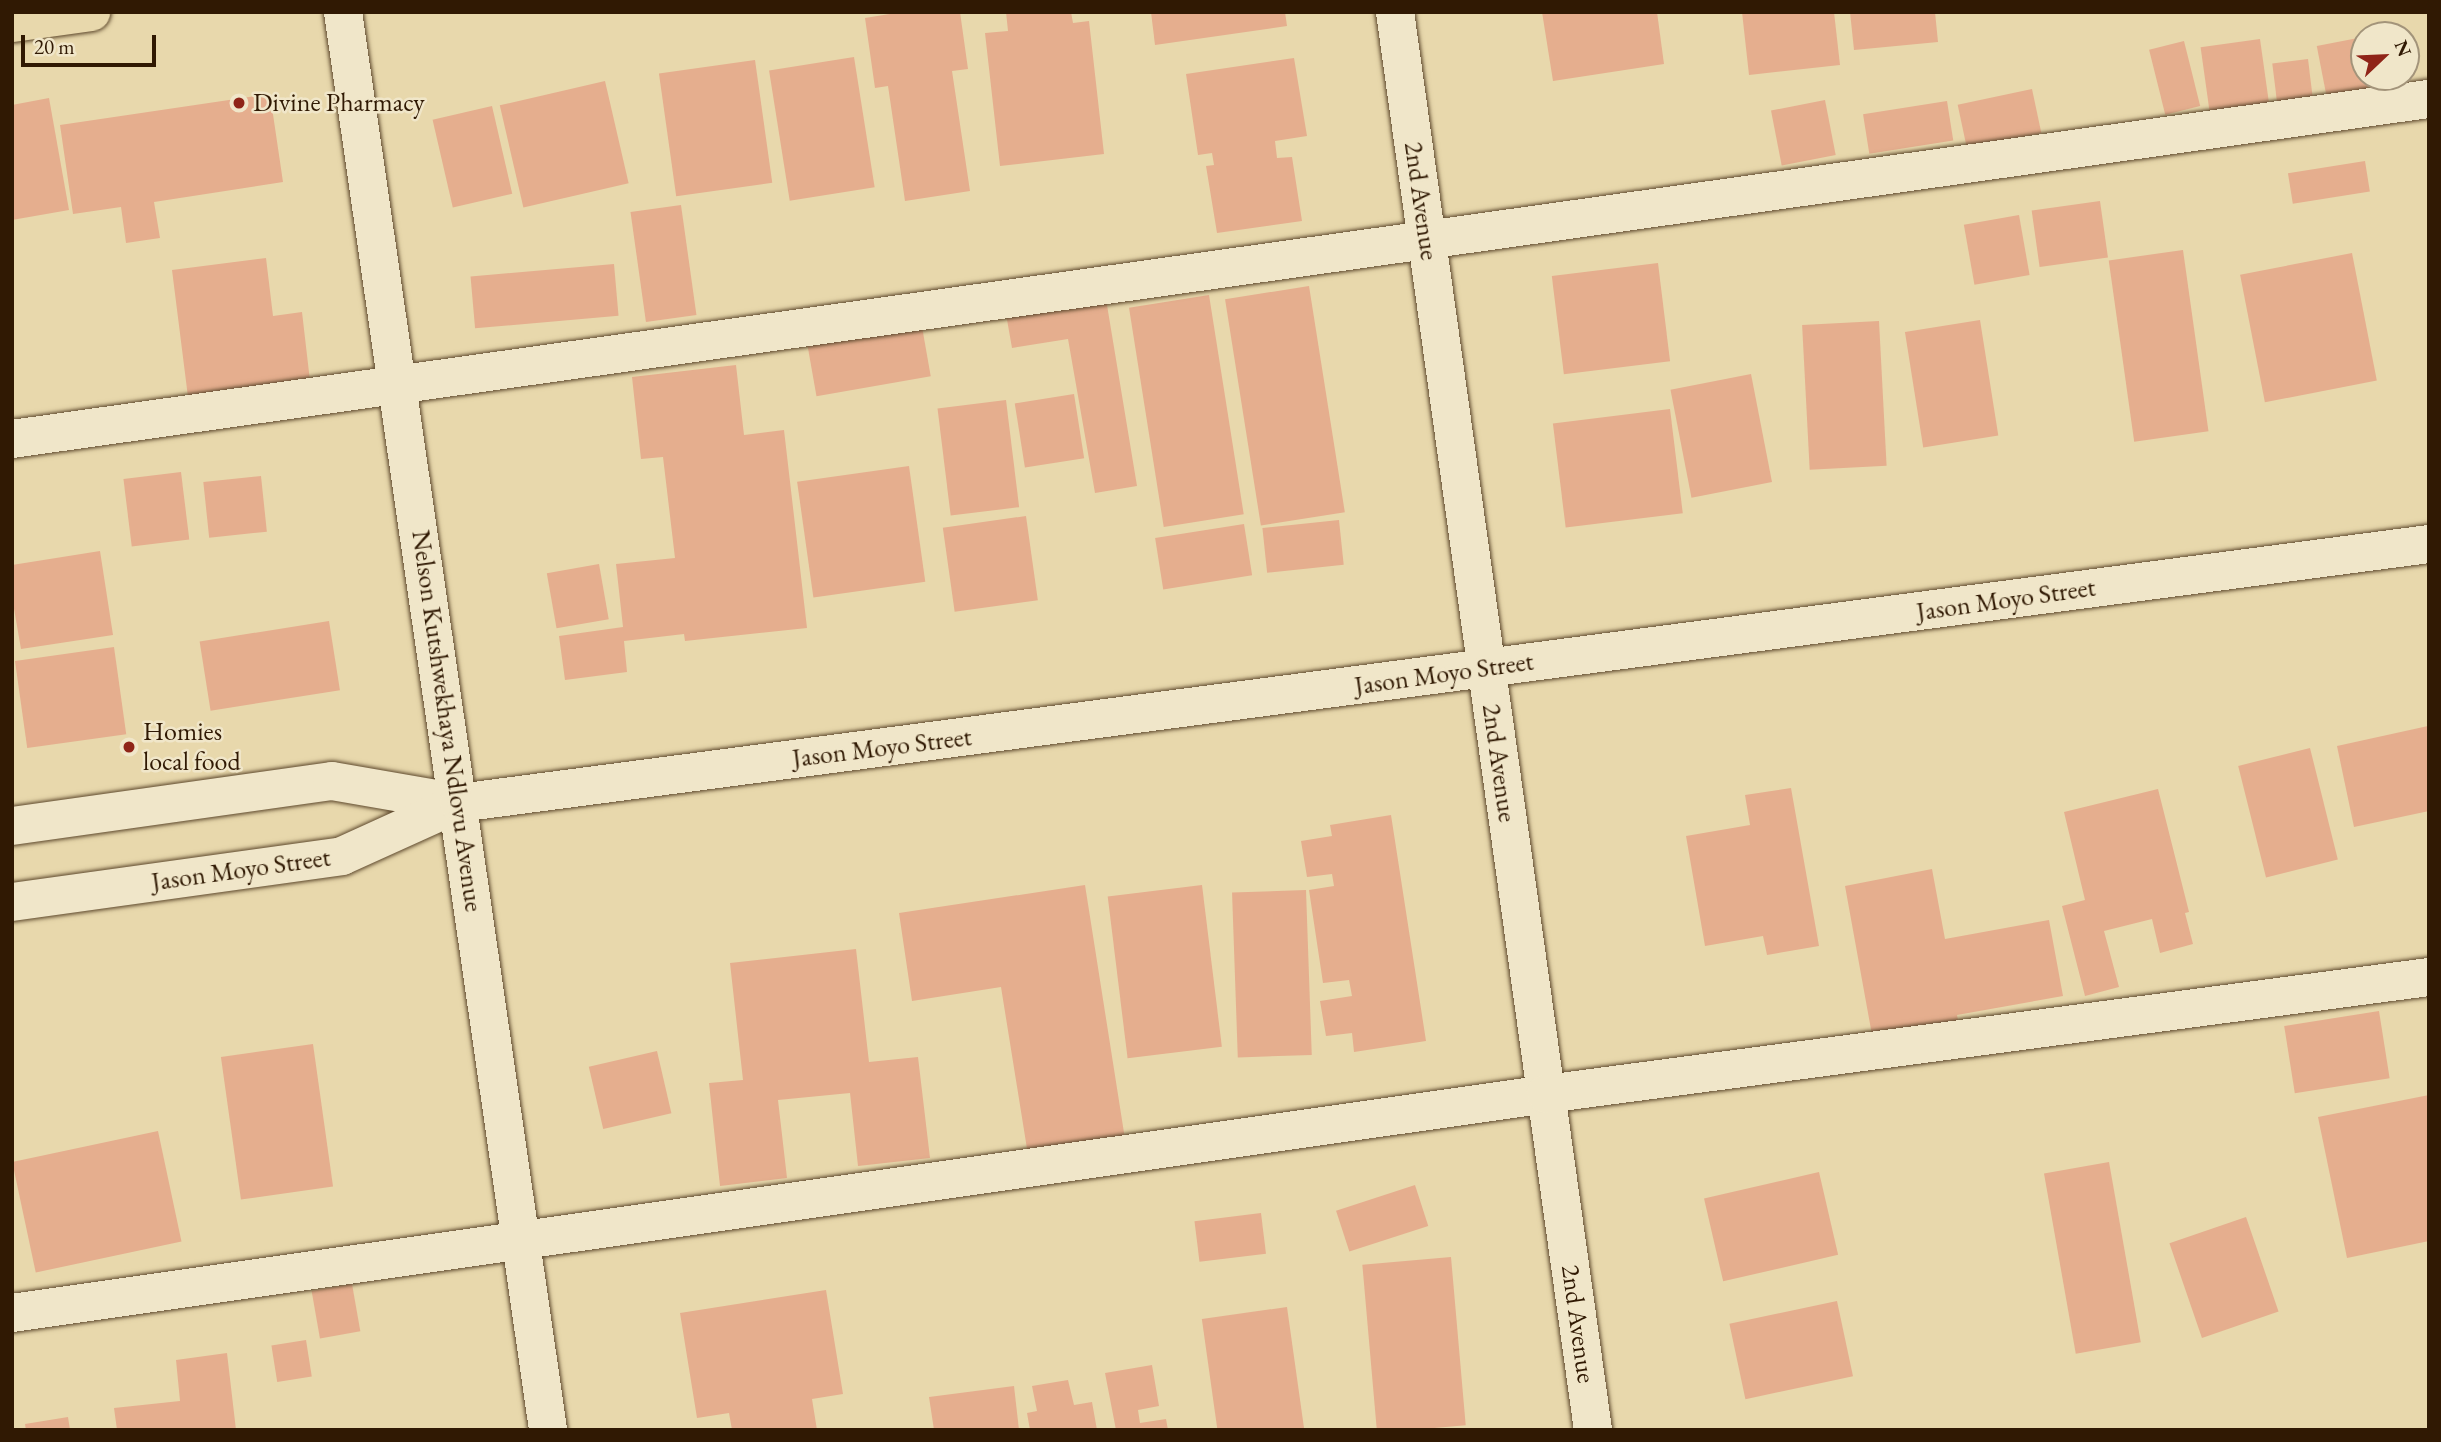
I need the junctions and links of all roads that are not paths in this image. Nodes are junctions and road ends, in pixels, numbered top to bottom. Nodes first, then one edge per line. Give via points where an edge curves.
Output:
1 (91, 12) edge
2 (343, 12) edge
3 (1395, 12) edge
4 (12, 23) edge
5 (2429, 99) edge
6 (1426, 238) junction
7 (398, 386) junction
8 (12, 439) edge
9 (2429, 544) edge
10 (1485, 668) junction
11 (459, 803) junction
12 (12, 826) edge
13 (12, 902) edge
14 (2429, 977) edge
15 (1546, 1094) junction
16 (522, 1242) junction
17 (12, 1313) edge
18 (548, 1430) edge
19 (1593, 1430) edge

1 - 4 highway
2 - 7 street, Nelson Kutshwekhaya Ndlovu Avenue
3 - 6 street, 2nd Avenue
5 - 6 street
6 - 7 street
6 - 10 street, 2nd Avenue
7 - 8 street
7 - 11 street, Nelson Kutshwekhaya Ndlovu Avenue
9 - 10 street, Jason Moyo Street
10 - 11 street, Jason Moyo Street
10 - 15 street, 2nd Avenue
11 - 12 street, Jason Moyo Street via 332,781
11 - 13 street, Jason Moyo Street via 342,856
11 - 16 street, Nelson Kutshwekhaya Ndlovu Avenue
14 - 15 street
15 - 16 street
15 - 19 street, 2nd Avenue
16 - 17 street
16 - 18 street, Nelson Kutshwekhaya Ndlovu Avenue

